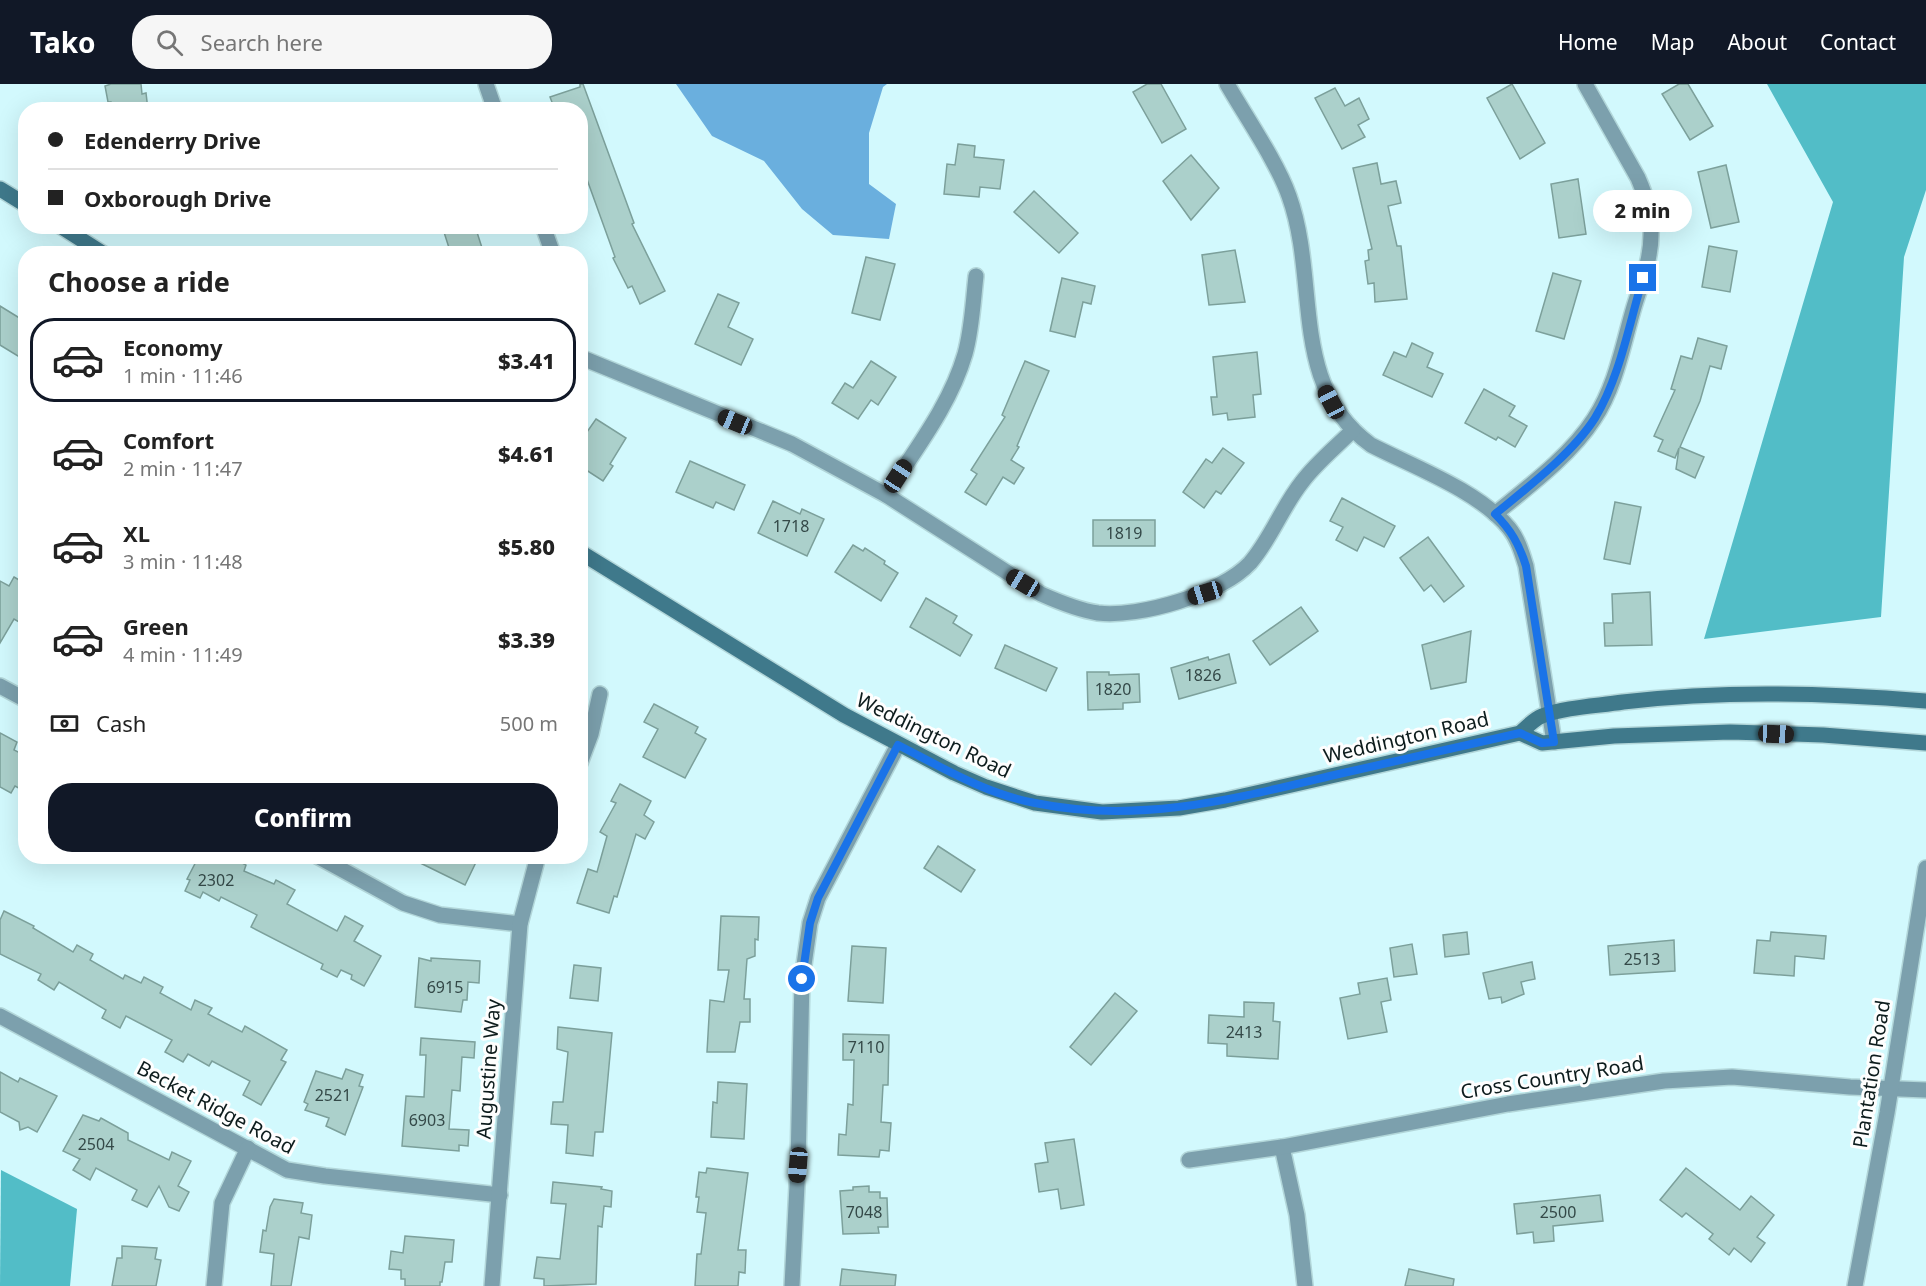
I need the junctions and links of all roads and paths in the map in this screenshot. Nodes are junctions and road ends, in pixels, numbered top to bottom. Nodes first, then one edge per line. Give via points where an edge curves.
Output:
1 (486, 84) edge
2 (1227, 84) edge
3 (1585, 84) edge
4 (492, 102) edge
5 (0, 189) edge
6 (18, 200) edge
7 (73, 234) edge
8 (91, 246) edge
9 (976, 276) dead end
10 (588, 360) edge
11 (1353, 430) junction
12 (886, 495) junction
13 (1495, 514) junction
14 (588, 557) edge
15 (0, 686) edge
16 (600, 694) dead end
17 (18, 696) edge
18 (1926, 702) edge
19 (1551, 714) junction
20 (1520, 733) junction
21 (588, 742) edge
22 (1554, 742) junction
23 (1926, 743) edge
24 (898, 745) junction
25 (332, 864) edge
26 (536, 864) edge
27 (1926, 868) edge
28 (520, 924) junction
29 (0, 1016) edge
30 (1890, 1089) junction
31 (1926, 1090) edge
32 (1282, 1147) junction
33 (248, 1148) junction
34 (1189, 1160) dead end
35 (500, 1195) junction
36 (214, 1286) edge
37 (492, 1286) edge
38 (792, 1286) edge
39 (1305, 1286) edge
40 (1855, 1286) edge

1 - 4 street
2 - 11 street via 1288,195 1308,287 1316,365 1331,402
3 - 13 street via 1645,194 1651,226 1649,255 1616,369 1595,418 1584,434
5 - 6 main road
7 - 8 main road
9 - 12 street via 965,353 955,381
10 - 12 street via 792,444
11 - 12 street via 1302,481 1262,546 1232,579 1205,593 1132,611 1097,613 1052,599
11 - 13 street via 1371,446 1480,501
13 - 19 street via 1519,545 1526,566
14 - 24 main road, Weddington Road
15 - 17 street
16 - 21 street
18 - 19 main road, Weddington Road via 1830,694 1734,695 1665,698
19 - 20 main road, Weddington Road via 1539,717
19 - 22 street
20 - 22 main road, Weddington Road via 1542,743
20 - 24 main road, Weddington Road via 1225,800 1138,812 1102,812 1015,798
22 - 23 main road, Weddington Road via 1624,735 1730,732
24 - 38 street via 828,874 805,950
25 - 28 street via 403,903 440,915
26 - 28 street, Augustine Way
27 - 30 street, Plantation Road
28 - 35 street, Augustine Way
29 - 33 street, Becket Ridge Road
30 - 31 street, Cross Country Road
30 - 32 street, Cross Country Road via 1732,1077 1664,1081 1508,1104
30 - 40 street, Plantation Road
32 - 34 street, Cross Country Road
32 - 39 street via 1298,1215
33 - 35 street, Becket Ridge Road via 287,1170
33 - 36 street via 222,1203
35 - 37 street, Augustine Way

